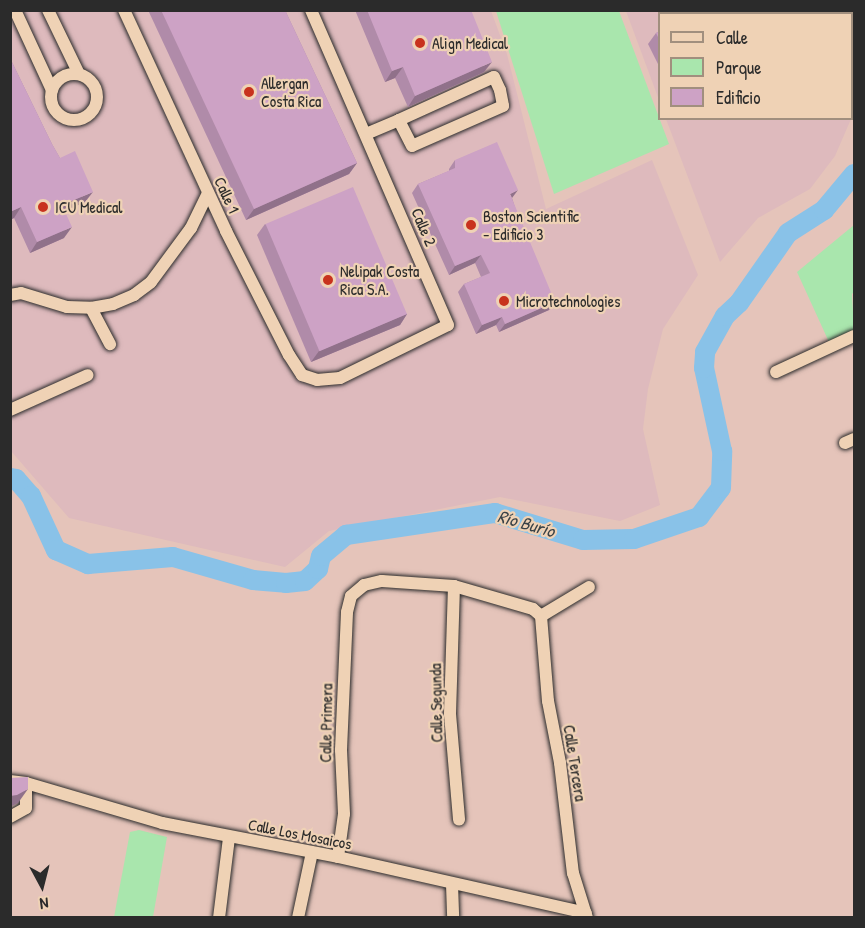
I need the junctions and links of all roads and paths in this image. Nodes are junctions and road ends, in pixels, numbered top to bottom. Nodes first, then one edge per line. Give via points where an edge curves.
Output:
1 (15, 10) edge
2 (48, 10) edge
3 (124, 10) edge
4 (311, 10) edge
5 (79, 74) junction
6 (52, 90) junction
7 (399, 120) junction
8 (366, 134) junction
9 (208, 193) junction
10 (10, 295) edge
11 (91, 308) junction
12 (855, 336) edge
13 (110, 344) dead end
14 (776, 372) dead end
15 (88, 375) dead end
16 (317, 380) joint
17 (10, 410) edge
18 (454, 586) junction
19 (589, 587) dead end
20 (541, 616) junction
21 (10, 781) edge
22 (26, 783) junction
23 (10, 816) edge
24 (459, 820) dead end
25 (229, 838) junction
26 (312, 852) junction
27 (338, 857) junction
28 (452, 884) junction
29 (586, 915) edge
30 (219, 918) edge
31 (298, 918) edge
32 (453, 918) edge

1 - 6 street
2 - 5 street
3 - 9 street, Calle 1
4 - 8 street, Calle 2
5 - 6 street via 65,76
5 - 6 street via 91,81 97,94 94,108 83,117 70,119 61,115 52,104
7 - 7 street via 494,77 502,106 492,111 412,146
7 - 8 street
8 - 16 street, Calle 2 via 448,326 340,378
9 - 11 street via 191,228 151,282 134,295
9 - 16 street, Calle 1 via 289,355 302,375
10 - 11 street via 21,293 67,307
11 - 13 street
12 - 14 street
15 - 17 street
18 - 20 street via 533,609
18 - 24 street, Calle Segunda via 450,714
18 - 27 street, Calle Primera via 382,580 351,596 341,750 344,814
19 - 20 street
20 - 29 street, Calle Tercera via 548,701 573,873
21 - 22 street, Calle Los Mosaicos
22 - 23 street via 26,808
22 - 25 street, Calle Los Mosaicos via 162,823
25 - 26 street, Calle Los Mosaicos
25 - 30 street
26 - 27 street, Calle Los Mosaicos
26 - 31 street
27 - 28 street, Calle Los Mosaicos
28 - 29 street, Calle Los Mosaicos
28 - 32 street

